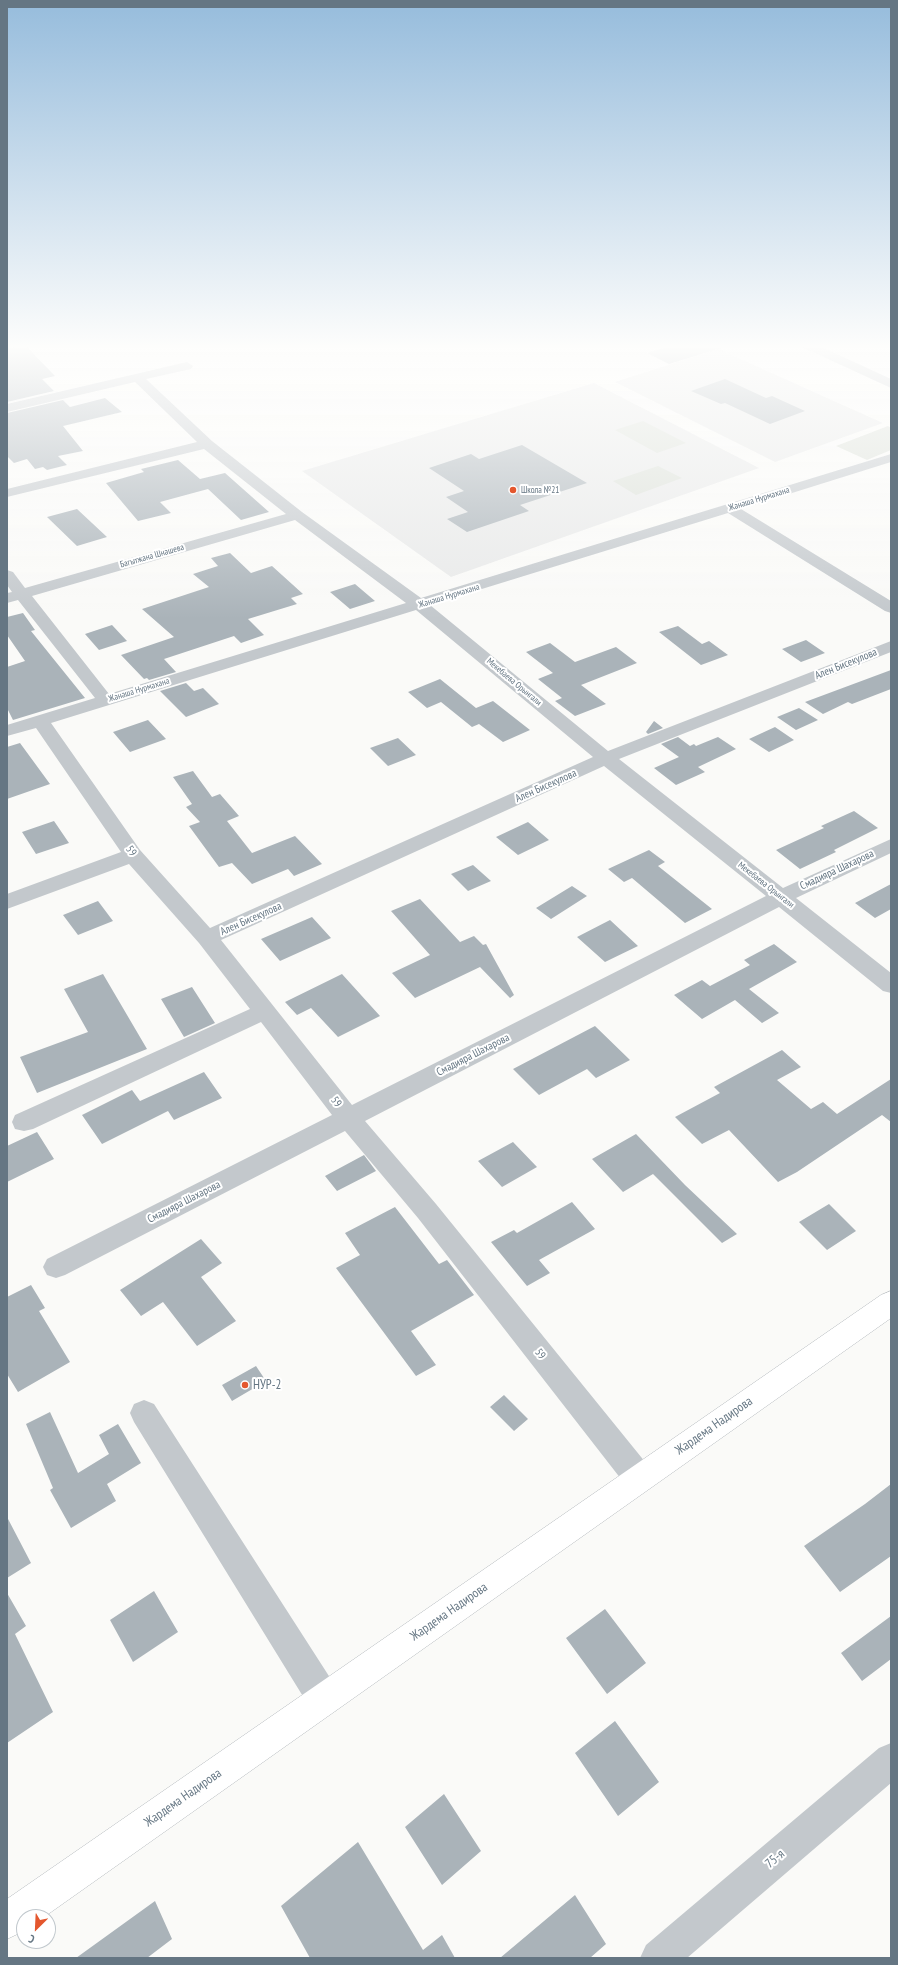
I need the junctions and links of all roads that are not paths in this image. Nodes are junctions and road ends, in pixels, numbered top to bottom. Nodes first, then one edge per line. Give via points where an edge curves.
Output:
1 (198, 436) edge
2 (207, 444) junction
3 (891, 458) edge
4 (7, 493) edge
5 (730, 508) junction
6 (297, 515) junction
7 (7, 575) edge
8 (14, 596) edge
9 (420, 605) junction
10 (891, 608) edge
11 (891, 646) edge
12 (105, 700) junction
13 (40, 721) junction
14 (7, 731) edge
15 (606, 758) junction
16 (891, 845) edge
17 (133, 855) junction
18 (780, 896) junction
19 (7, 902) edge
20 (207, 938) junction
21 (891, 985) edge
22 (265, 1012) junction
23 (349, 1119) junction
24 (24, 1122) dead end
25 (56, 1267) dead end
26 (891, 1303) edge
27 (144, 1413) dead end
28 (639, 1478) junction
29 (324, 1699) junction
30 (891, 1760) edge
31 (7, 1921) edge
32 (659, 1958) edge

1 - 2 street, Мекебаева Орынгали
2 - 4 street
2 - 6 street, Мекебаева Орынгали
3 - 5 street, Жанаша Нурмахана
5 - 9 street, Жанаша Нурмахана
5 - 10 street
6 - 8 street, Багытжана Шнашева
6 - 9 street, Мекебаева Орынгали
7 - 8 street
8 - 12 street
9 - 12 street, Жанаша Нурмахана
9 - 15 street, Мекебаева Орынгали
11 - 15 street, Ален Бисекулова
12 - 13 street, Жанаша Нурмахана
13 - 14 street, Жанаша Нурмахана
13 - 17 street, 59
15 - 18 street, Мекебаева Орынгали
15 - 20 street, Ален Бисекулова
16 - 18 street, Смадияра Шахарова
17 - 19 street
17 - 20 street, 59
18 - 21 street, Мекебаева Орынгали
18 - 23 street, Смадияра Шахарова
20 - 22 street, 59
22 - 23 street, 59
22 - 24 street
23 - 25 street, Смадияра Шахарова
23 - 28 street, 59 via 426,1211
26 - 28 highway, Жардема Надирова
27 - 29 street
28 - 29 highway, Жардема Надирова
29 - 31 highway, Жардема Надирова
30 - 32 street, 75-я

